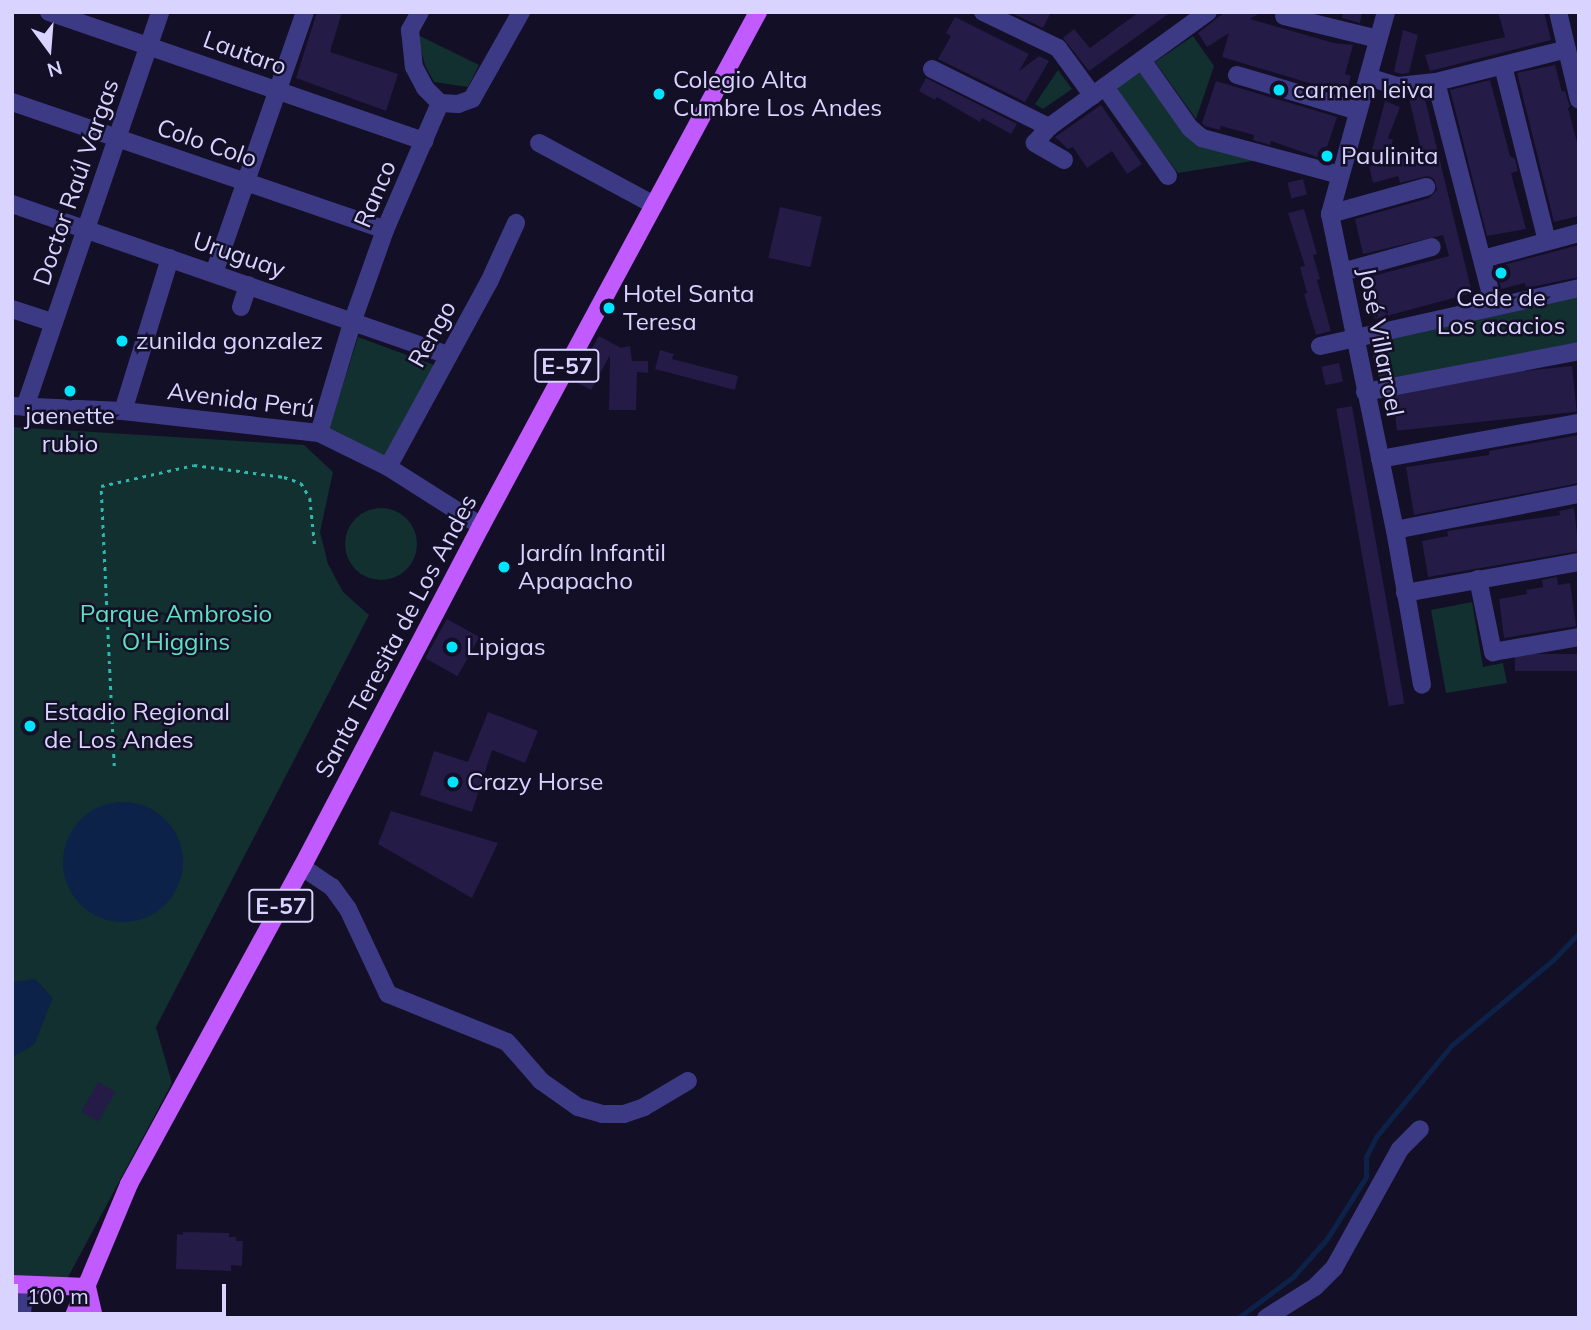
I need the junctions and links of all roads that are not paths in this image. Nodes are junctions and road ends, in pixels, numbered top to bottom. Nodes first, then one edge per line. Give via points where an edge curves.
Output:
1 (50, 12) edge
2 (160, 12) edge
3 (305, 12) edge
4 (419, 12) edge
5 (521, 12) edge
6 (758, 12) edge
7 (983, 12) edge
8 (1208, 12) edge
9 (1386, 12) edge
10 (1558, 12) edge
11 (1284, 16) dead end
12 (1378, 39) junction
13 (149, 45) junction
14 (1567, 49) junction
15 (1142, 60) junction
16 (1503, 66) junction
17 (932, 69) dead end
18 (1237, 75) dead end
19 (1576, 76) edge
20 (1368, 77) junction
21 (1436, 82) junction
22 (278, 91) junction
23 (1099, 91) junction
24 (1579, 100) edge
25 (12, 102) edge
26 (440, 103) junction
27 (1358, 111) junction
28 (1049, 127) junction
29 (117, 138) junction
30 (424, 141) junction
31 (539, 142) dead end
32 (1064, 160) dead end
33 (1340, 175) junction
34 (1168, 176) dead end
35 (246, 183) junction
36 (1426, 187) dead end
37 (12, 204) edge
38 (654, 205) junction
39 (1330, 214) junction
40 (516, 223) dead end
41 (86, 230) junction
42 (385, 230) junction
43 (1579, 233) edge
44 (1547, 242) junction
45 (1432, 247) dead end
46 (170, 258) junction
47 (1483, 259) junction
48 (1342, 272) junction
49 (214, 273) junction
50 (248, 285) junction
51 (1579, 288) edge
52 (242, 307) dead end
53 (1494, 307) junction
54 (12, 309) edge
55 (353, 320) junction
56 (54, 323) junction
57 (1353, 339) junction
58 (1320, 346) dead end
59 (1579, 351) edge
60 (449, 355) junction
61 (1365, 392) junction
62 (19, 407) edge
63 (123, 411) junction
64 (1579, 423) edge
65 (319, 433) junction
66 (1380, 459) junction
67 (387, 467) junction
68 (1579, 494) edge
69 (481, 526) junction
70 (1395, 530) junction
71 (1579, 562) edge
72 (1478, 579) junction
73 (1405, 593) junction
74 (1579, 636) edge
75 (1422, 685) dead end
76 (302, 867) junction
77 (688, 1081) dead end
78 (1420, 1129) dead end
79 (18, 1284) edge
80 (87, 1287) junction
81 (22, 1318) edge
82 (73, 1318) edge
83 (94, 1318) edge
84 (1266, 1318) edge

1 - 13 street, Lautaro
2 - 13 street, Doctor Raúl Vargas
3 - 22 street
4 - 26 street via 410,30 414,66 425,88
5 - 26 street via 472,99
6 - 38 main road, Santa Teresita de Los Andes / E-57
7 - 23 street via 1058,48
8 - 15 street
9 - 12 street, José Villarroel
10 - 14 street
11 - 12 street
12 - 20 street, José Villarroel
13 - 22 street, Lautaro
13 - 29 street, Doctor Raúl Vargas
14 - 16 street
14 - 19 street
15 - 23 street
15 - 33 street via 1202,138
16 - 21 street
16 - 44 street
17 - 28 street
18 - 27 street
19 - 24 street
20 - 21 street via 1398,86
20 - 27 street, José Villarroel
21 - 47 street
22 - 30 street, Lautaro
22 - 35 street
23 - 28 street
23 - 34 street
25 - 29 street, Colo Colo
26 - 30 street, Ranco
27 - 33 street, José Villarroel
28 - 32 street via 1035,142
29 - 35 street, Colo Colo
29 - 41 street, Doctor Raúl Vargas
30 - 42 street, Ranco
31 - 38 street
33 - 39 street, José Villarroel
35 - 42 street, Colo Colo
35 - 49 street
36 - 39 street
37 - 41 street, Uruguay
38 - 69 main road, Santa Teresita de Los Andes / E-57
39 - 48 street, José Villarroel
40 - 60 street, Rengo
41 - 46 street, Uruguay
41 - 56 street, Doctor Raúl Vargas
42 - 55 street, Ranco
43 - 44 street
44 - 47 street
45 - 48 street
46 - 49 street, Uruguay
46 - 63 street
47 - 53 street
48 - 57 street, José Villarroel
49 - 50 street, Uruguay
50 - 52 street
50 - 55 street, Uruguay
51 - 53 street
53 - 57 street
54 - 56 street
55 - 60 street, Uruguay
55 - 65 street, Ranco
56 - 62 street, Doctor Raúl Vargas
57 - 58 street
57 - 61 street, José Villarroel
59 - 61 street
60 - 67 street, Rengo
61 - 66 street, José Villarroel
62 - 63 street, Avenida Perú
63 - 65 street, Avenida Perú
64 - 66 street
65 - 67 street, Avenida Perú
66 - 70 street, José Villarroel
67 - 69 street, Avenida Perú
68 - 70 street
69 - 76 main road, Santa Teresita de Los Andes / E-57
70 - 73 street, José Villarroel
71 - 72 street
72 - 73 street
72 - 74 street via 1493,652
73 - 75 street, José Villarroel
76 - 77 street via 332,887 348,909 388,995 507,1042 541,1081 578,1107 624,1114
76 - 80 main road, Santa Teresita de Los Andes / E-57 via 129,1184
78 - 84 street via 1400,1149 1334,1268 1315,1287
79 - 80 main road
79 - 81 street
80 - 82 main road, Santa Teresita de Los Andes / E-57
80 - 83 main road

